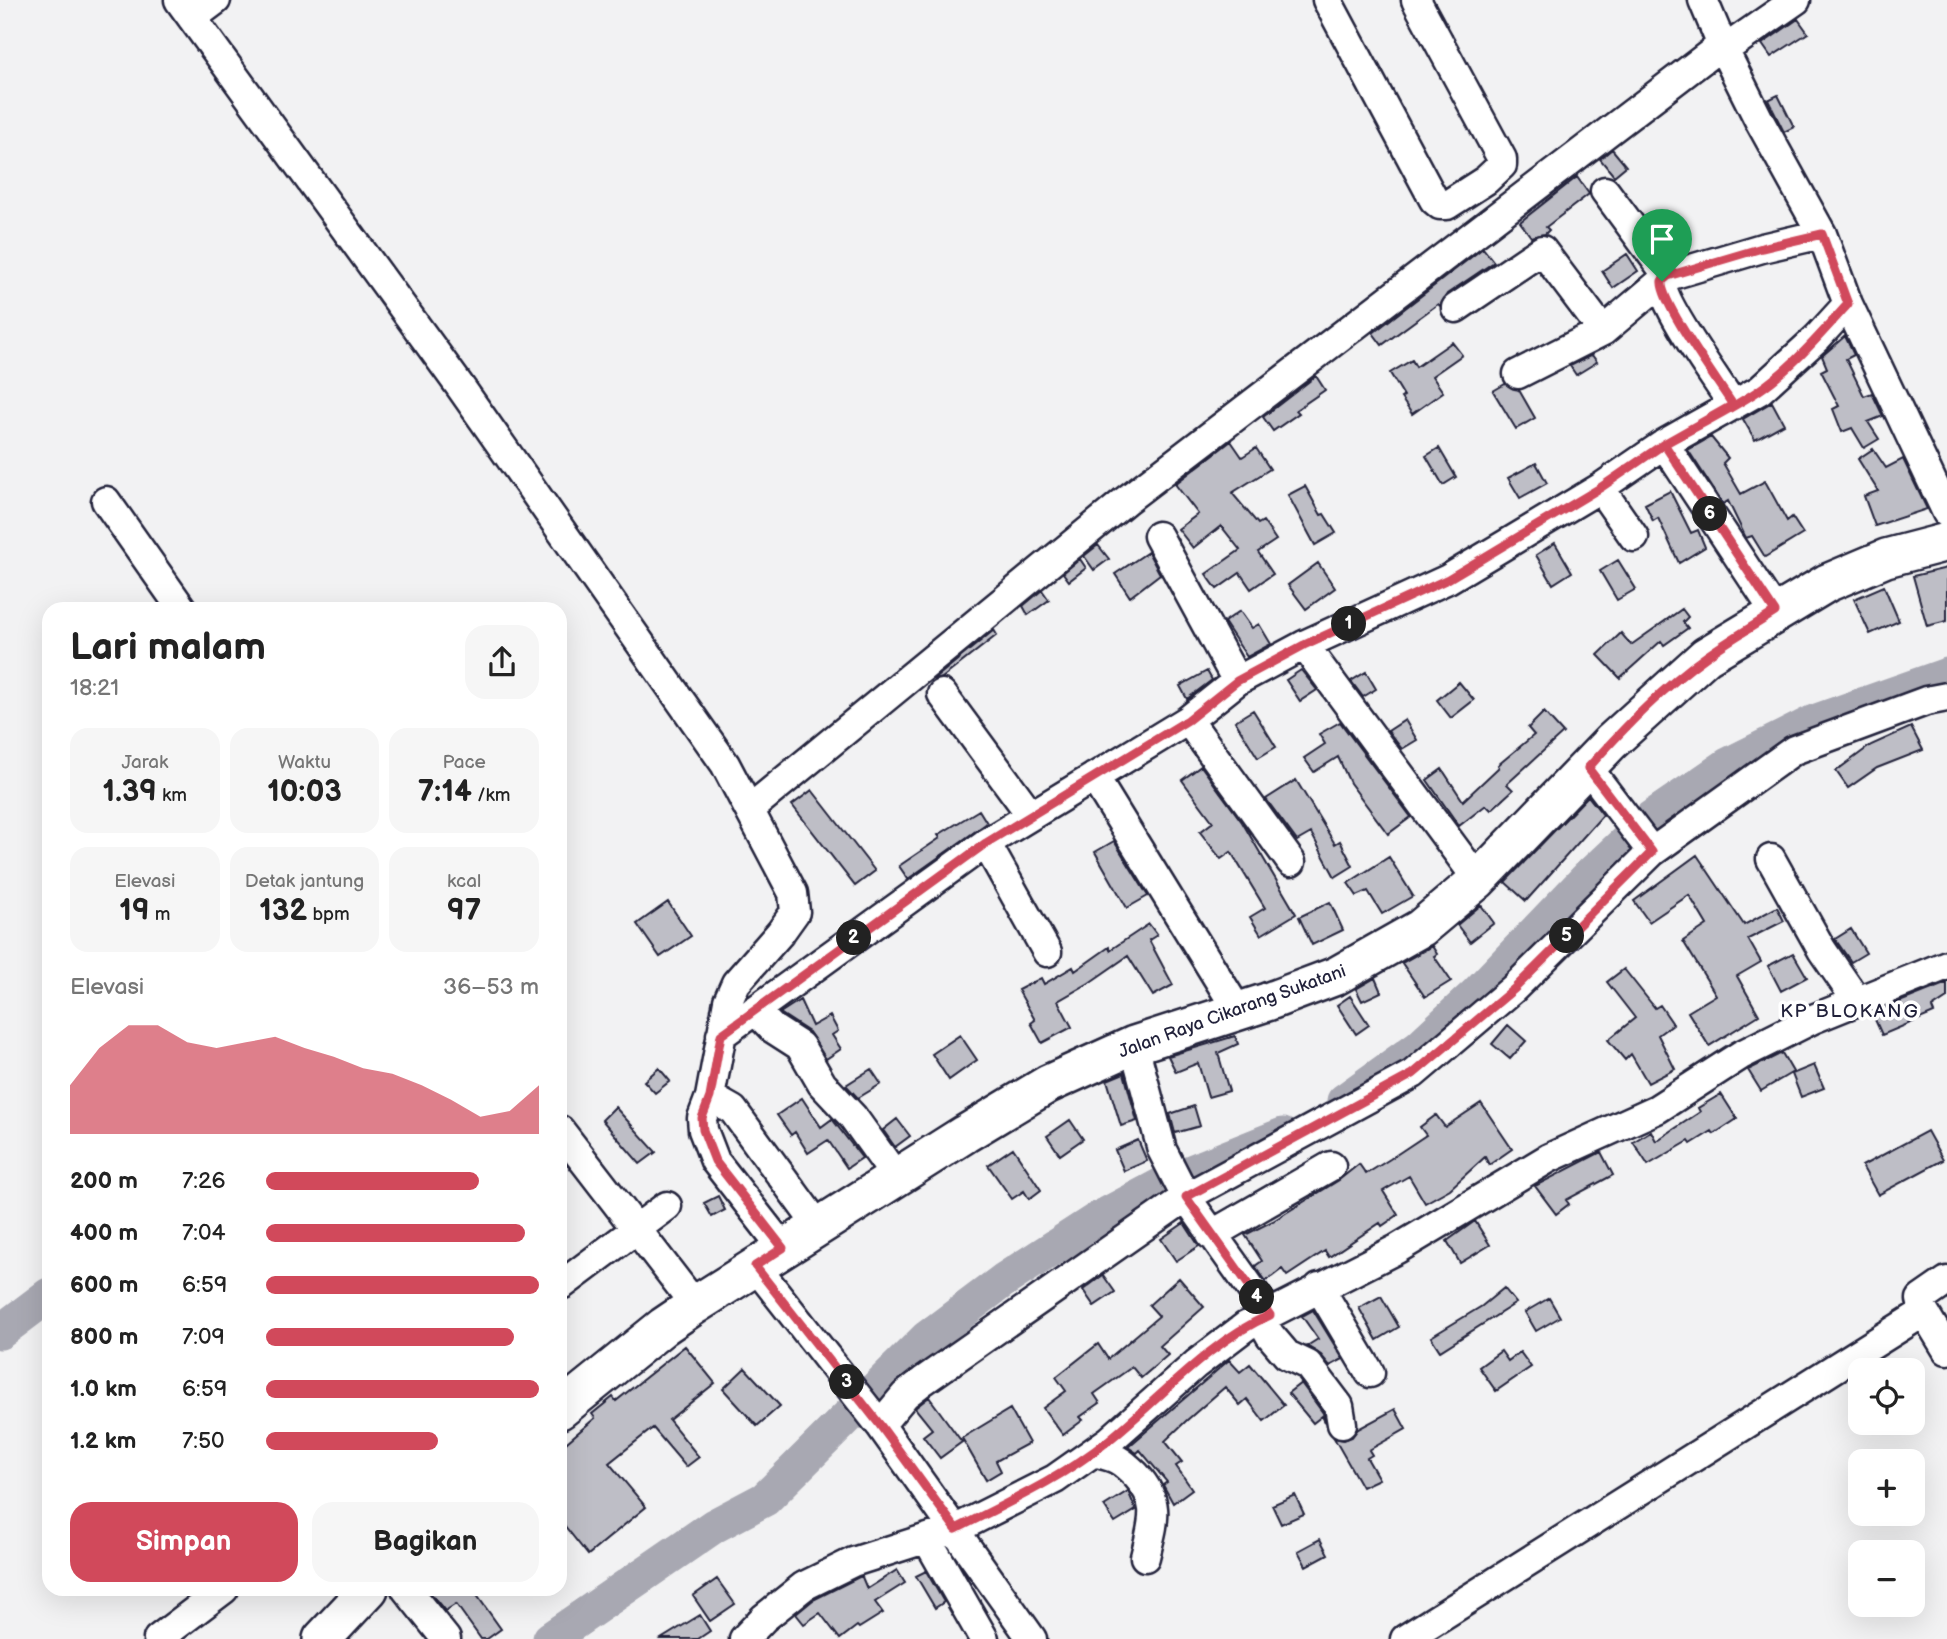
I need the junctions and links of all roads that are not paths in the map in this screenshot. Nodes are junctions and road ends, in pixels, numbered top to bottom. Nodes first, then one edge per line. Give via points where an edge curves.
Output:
1 (216, 0) edge
2 (1327, 0) edge
3 (1416, 0) edge
4 (1796, 0) edge
5 (1713, 4) edge
6 (185, 9) edge
7 (1723, 47) junction
8 (1605, 191) dead end
9 (1822, 234) junction
10 (1665, 279) junction
11 (1848, 304) junction
12 (1456, 308) dead end
13 (1603, 331) junction
14 (1518, 374) dead end
15 (1733, 405) junction
16 (1664, 444) junction
17 (1600, 488) junction
18 (106, 501) dead end
19 (1947, 513) edge
20 (1158, 536) dead end
21 (1634, 537) dead end
22 (1947, 542) edge
23 (177, 602) edge
24 (1775, 612) junction
25 (1304, 645) junction
26 (1237, 681) junction
27 (942, 694) dead end
28 (1947, 697) edge
29 (1188, 720) junction
30 (1588, 768) junction
31 (1094, 777) junction
32 (748, 804) junction
33 (1031, 815) junction
34 (986, 843) junction
35 (1649, 847) junction
36 (1771, 859) dead end
37 (1290, 862) dead end
38 (1478, 880) junction
39 (1047, 952) dead end
40 (1947, 965) edge
41 (1857, 1001) junction
42 (755, 1010) junction
43 (1238, 1011) junction
44 (721, 1035) junction
45 (1134, 1045) junction
46 (710, 1097) junction
47 (567, 1139) edge
48 (1331, 1166) dead end
49 (896, 1177) junction
50 (1185, 1194) junction
51 (667, 1206) dead end
52 (818, 1226) junction
53 (637, 1229) junction
54 (1212, 1235) junction
55 (769, 1257) junction
56 (567, 1281) edge
57 (1947, 1281) edge
58 (1319, 1287) junction
59 (695, 1305) junction
60 (1924, 1312) junction
61 (1265, 1317) junction
62 (1947, 1350) edge
63 (1370, 1373) dead end
64 (567, 1404) edge
65 (878, 1422) junction
66 (1342, 1424) dead end
67 (1094, 1452) junction
68 (956, 1529) junction
69 (927, 1539) junction
70 (1145, 1557) dead end
71 (215, 1596) edge
72 (362, 1596) edge
73 (412, 1596) edge
74 (158, 1639) edge
75 (322, 1639) edge
76 (446, 1639) edge
77 (744, 1639) edge
78 (984, 1639) edge
79 (1032, 1639) edge
80 (1405, 1639) edge

1 - 6 street
2 - 3 street via 1434,200 1447,205 1486,180 1502,165 1502,159
4 - 7 street
5 - 7 street
6 - 32 street via 467,396 725,764
7 - 9 street
7 - 32 street via 1125,501
8 - 10 street
9 - 10 street
9 - 11 street
10 - 13 street
10 - 15 street via 1661,288 1670,306
11 - 15 street via 1760,390
11 - 19 street
12 - 13 street via 1542,250
13 - 14 street
15 - 16 street
16 - 17 street
16 - 24 street
17 - 21 street
17 - 25 street via 1448,579
18 - 23 street
20 - 26 street
22 - 24 main road, Jalan Raya Cikarang Sukatani via 1886,558
24 - 30 main road, Jalan Raya Cikarang Sukatani via 1679,678
25 - 26 street
25 - 38 street
26 - 29 street
27 - 33 street
28 - 35 street via 1794,750
29 - 31 street
29 - 37 street
30 - 35 street
30 - 38 main road, Jalan Raya Cikarang Sukatani
31 - 33 street
31 - 43 street
32 - 44 street via 793,893 795,912 736,983
33 - 34 street
34 - 39 street
34 - 42 street
35 - 50 street via 1514,989 1413,1074
36 - 41 street via 1822,950
38 - 43 main road, Jalan Raya Cikarang Sukatani via 1421,928 1373,956 1336,976
40 - 41 street
41 - 58 street via 1741,1055 1657,1109 1549,1158 1397,1250
42 - 44 street
42 - 49 street via 800,1046 822,1084 853,1117
43 - 45 main road, Jalan Raya Cikarang Sukatani
44 - 46 street
45 - 49 main road, Jalan Raya Cikarang Sukatani via 1048,1084
45 - 50 street via 1162,1150
46 - 52 street via 733,1110
46 - 55 street via 703,1130 715,1161
47 - 53 street
48 - 54 street
49 - 52 main road, Jalan Raya Cikarang Sukatani
50 - 54 street
50 - 65 street via 923,1381
51 - 53 street
52 - 55 main road, Jalan Raya Cikarang Sukatani
53 - 56 street
53 - 59 street
54 - 61 street
55 - 59 main road, Jalan Raya Cikarang Sukatani
55 - 65 street via 838,1371
57 - 60 street via 1921,1299
58 - 61 street
58 - 63 street
59 - 64 main road, Jalan Raya Cikarang Sukatani
60 - 62 street
60 - 80 street
61 - 66 street via 1270,1335 1287,1355 1308,1365 1339,1406
61 - 67 street via 1245,1326 1196,1364
65 - 68 street
67 - 68 street via 1055,1479
67 - 70 street via 1121,1460 1147,1488 1154,1516
68 - 69 street
68 - 79 street
69 - 77 street via 853,1562 804,1586
69 - 78 street
71 - 74 street
72 - 75 main road
73 - 76 street

